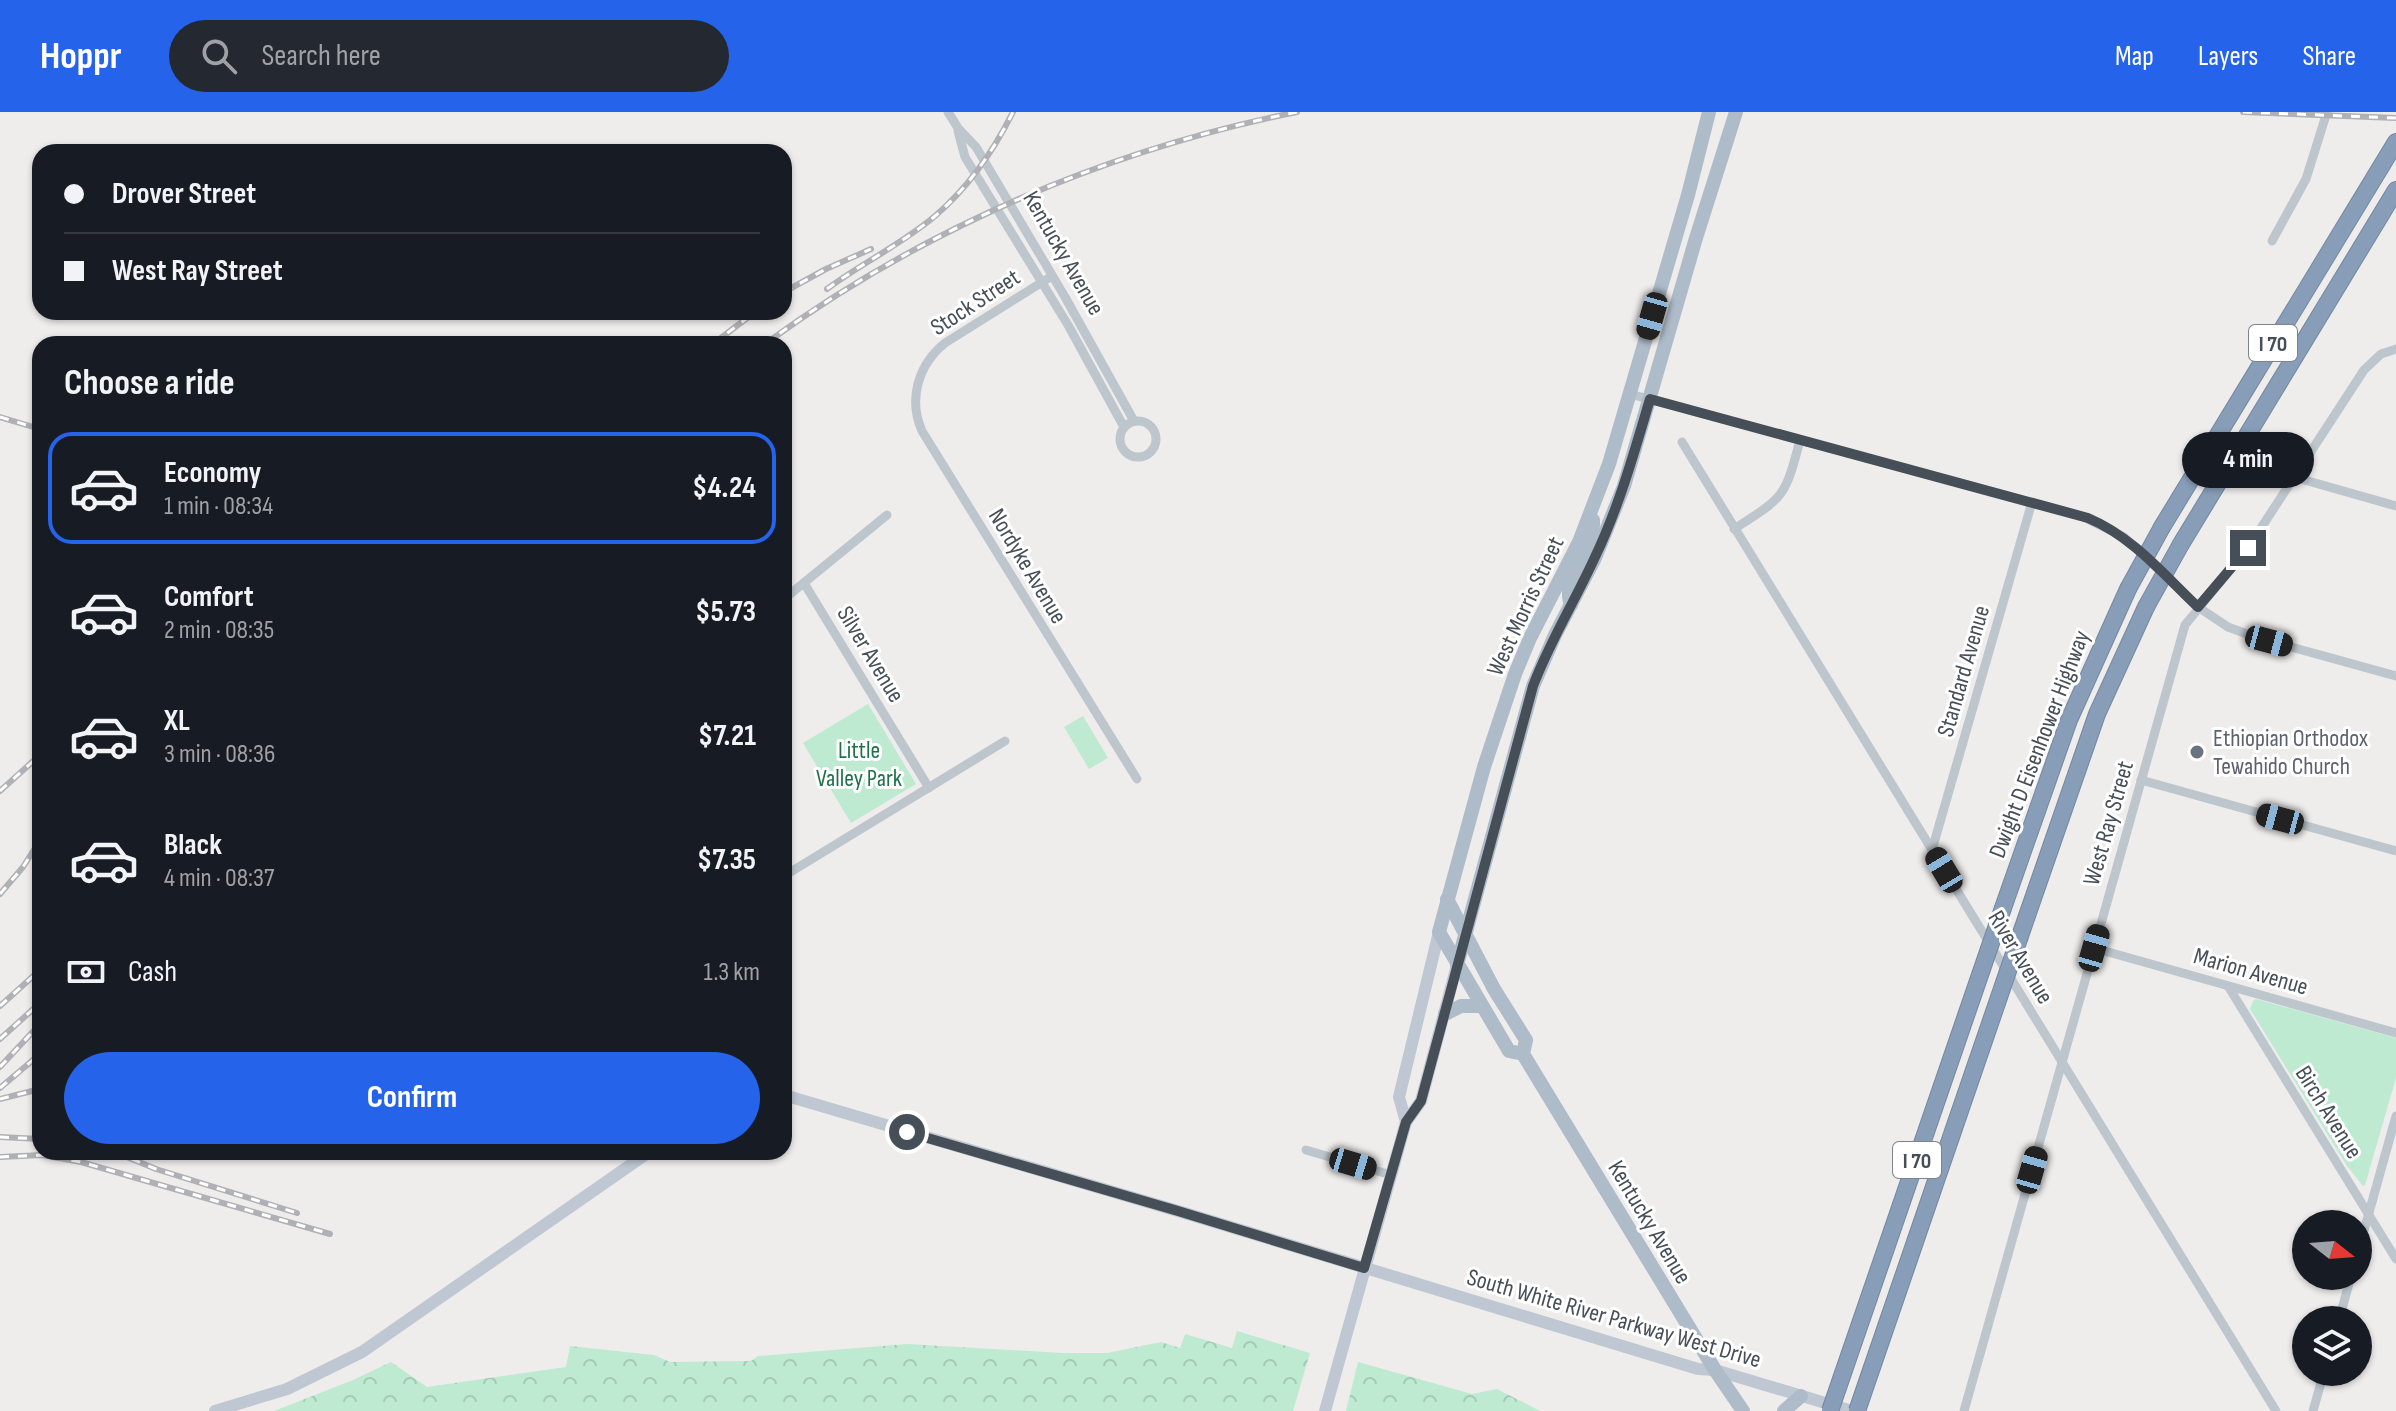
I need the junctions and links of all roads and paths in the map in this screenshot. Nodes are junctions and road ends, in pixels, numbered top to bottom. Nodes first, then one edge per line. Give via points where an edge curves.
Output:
1 (948, 112) edge
2 (1709, 112) edge
3 (1736, 112) edge
4 (2327, 112) edge
5 (958, 128) junction
6 (2396, 142) edge
7 (2396, 190) edge
8 (2272, 241) dead end
9 (1052, 276) junction
10 (1042, 283) junction
11 (2394, 350) edge
12 (924, 366) joint
13 (1630, 394) junction
14 (1650, 399) junction
15 (1134, 421) junction
16 (1124, 427) junction
17 (1800, 440) junction
18 (1682, 442) dead end
19 (2294, 477) junction
20 (2032, 502) junction
21 (2396, 506) edge
22 (1592, 511) junction
23 (887, 515) dead end
24 (1734, 529) junction
25 (804, 583) junction
26 (792, 593) edge
27 (1571, 605) junction
28 (2198, 607) junction
29 (1542, 615) junction
30 (2396, 676) edge
31 (1520, 728) junction
32 (1005, 741) dead end
33 (1137, 779) dead end
34 (2141, 780) junction
35 (929, 788) junction
36 (1932, 850) junction
37 (2396, 851) edge
38 (792, 871) edge
39 (1447, 899) junction
40 (1439, 932) junction
41 (1465, 935) junction
42 (2094, 948) junction
43 (1457, 965) junction
44 (2228, 986) junction
45 (1481, 1006) junction
46 (1445, 1014) junction
47 (2396, 1033) edge
48 (1523, 1054) junction
49 (2062, 1061) junction
50 (792, 1097) edge
51 (2396, 1116) edge
52 (1406, 1122) junction
53 (1306, 1150) dead end
54 (638, 1160) edge
55 (1391, 1175) junction
56 (2367, 1210) edge
57 (2370, 1210) edge
58 (2372, 1219) edge
59 (2396, 1259) edge
60 (1364, 1268) junction
61 (1715, 1370) junction
62 (2320, 1386) edge
63 (1801, 1396) junction
64 (215, 1411) edge
65 (1325, 1411) edge
66 (1743, 1411) edge
67 (1784, 1411) edge
68 (1830, 1411) edge
69 (1855, 1411) edge
70 (1964, 1411) edge
71 (2276, 1411) edge
72 (2313, 1411) edge

1 - 5 street, Kentucky Avenue
2 - 13 main road, West Morris Street
3 - 14 main road, West Morris Street
4 - 8 street via 2306,179
5 - 9 street, Kentucky Avenue via 976,147
5 - 10 street via 965,157
6 - 68 highway, Dwight D Eisenhower Highway / I 70, bridge via 2162,527 2073,711
7 - 69 highway, Dwight D Eisenhower Highway / I 70, bridge via 2181,544 2097,714
9 - 10 street, Stock Street
9 - 15 street, Kentucky Avenue
10 - 12 street, Stock Street via 945,343
10 - 16 street
11 - 19 street, West Ray Street via 2364,370
12 - 33 street, Nordyke Avenue via 915,397 922,431
13 - 14 street
13 - 22 main road, West Morris Street
14 - 17 street
14 - 27 main road, West Morris Street via 1614,511
15 - 16 street
15 - 16 street via 1150,426 1155,437 1144,456 1123,449
17 - 20 street
17 - 24 street via 1783,492
18 - 24 street, River Avenue
19 - 21 street
19 - 28 street, West Ray Street via 2242,556
20 - 28 street via 2088,518 2124,537
20 - 36 street, Standard Avenue
22 - 27 main road via 1592,539 1567,590
22 - 29 main road, West Morris Street
23 - 25 street
24 - 36 street, River Avenue
25 - 26 street
25 - 35 street, Silver Avenue
27 - 31 main road, West Morris Street via 1540,668
28 - 30 street via 2241,632
28 - 34 street, West Ray Street via 2183,629
29 - 31 main road via 1545,636 1521,698
29 - 39 main road, West Morris Street via 1505,704
31 - 41 main road, West Morris Street
32 - 35 street
34 - 37 street
34 - 42 street, West Ray Street
35 - 38 street
36 - 49 street, River Avenue
39 - 40 main road, West Morris Street
39 - 41 main road, Kentucky Avenue
40 - 43 main road, Kentucky Avenue
40 - 52 street, West Morris Street via 1399,1097
41 - 43 main road, West Morris Street
41 - 48 main road, Kentucky Avenue via 1526,1040
42 - 44 street, Marion Avenue
42 - 49 street, West Ray Street
43 - 45 main road, Kentucky Avenue
43 - 46 street, West Morris Street
44 - 47 street, Marion Avenue
44 - 56 street, Birch Avenue
45 - 46 main road via 1461,1006
45 - 48 main road, Kentucky Avenue via 1509,1051
46 - 52 street, West Morris Street via 1421,1101
48 - 61 main road, Kentucky Avenue
49 - 70 street, West Ray Street
49 - 71 street, River Avenue
50 - 60 street, South White River Parkway West Drive
51 - 57 street
52 - 55 street, West Morris Street
53 - 55 street
54 - 64 street via 362,1352 287,1389
55 - 60 street, West Morris Street
58 - 59 street, Birch Avenue
60 - 61 street, South White River Parkway West Drive
60 - 65 street, West Morris Street
61 - 63 street, South White River Parkway West Drive
61 - 66 main road, Kentucky Avenue
62 - 72 street
63 - 67 main road
63 - 69 street, South White River Parkway West Drive

